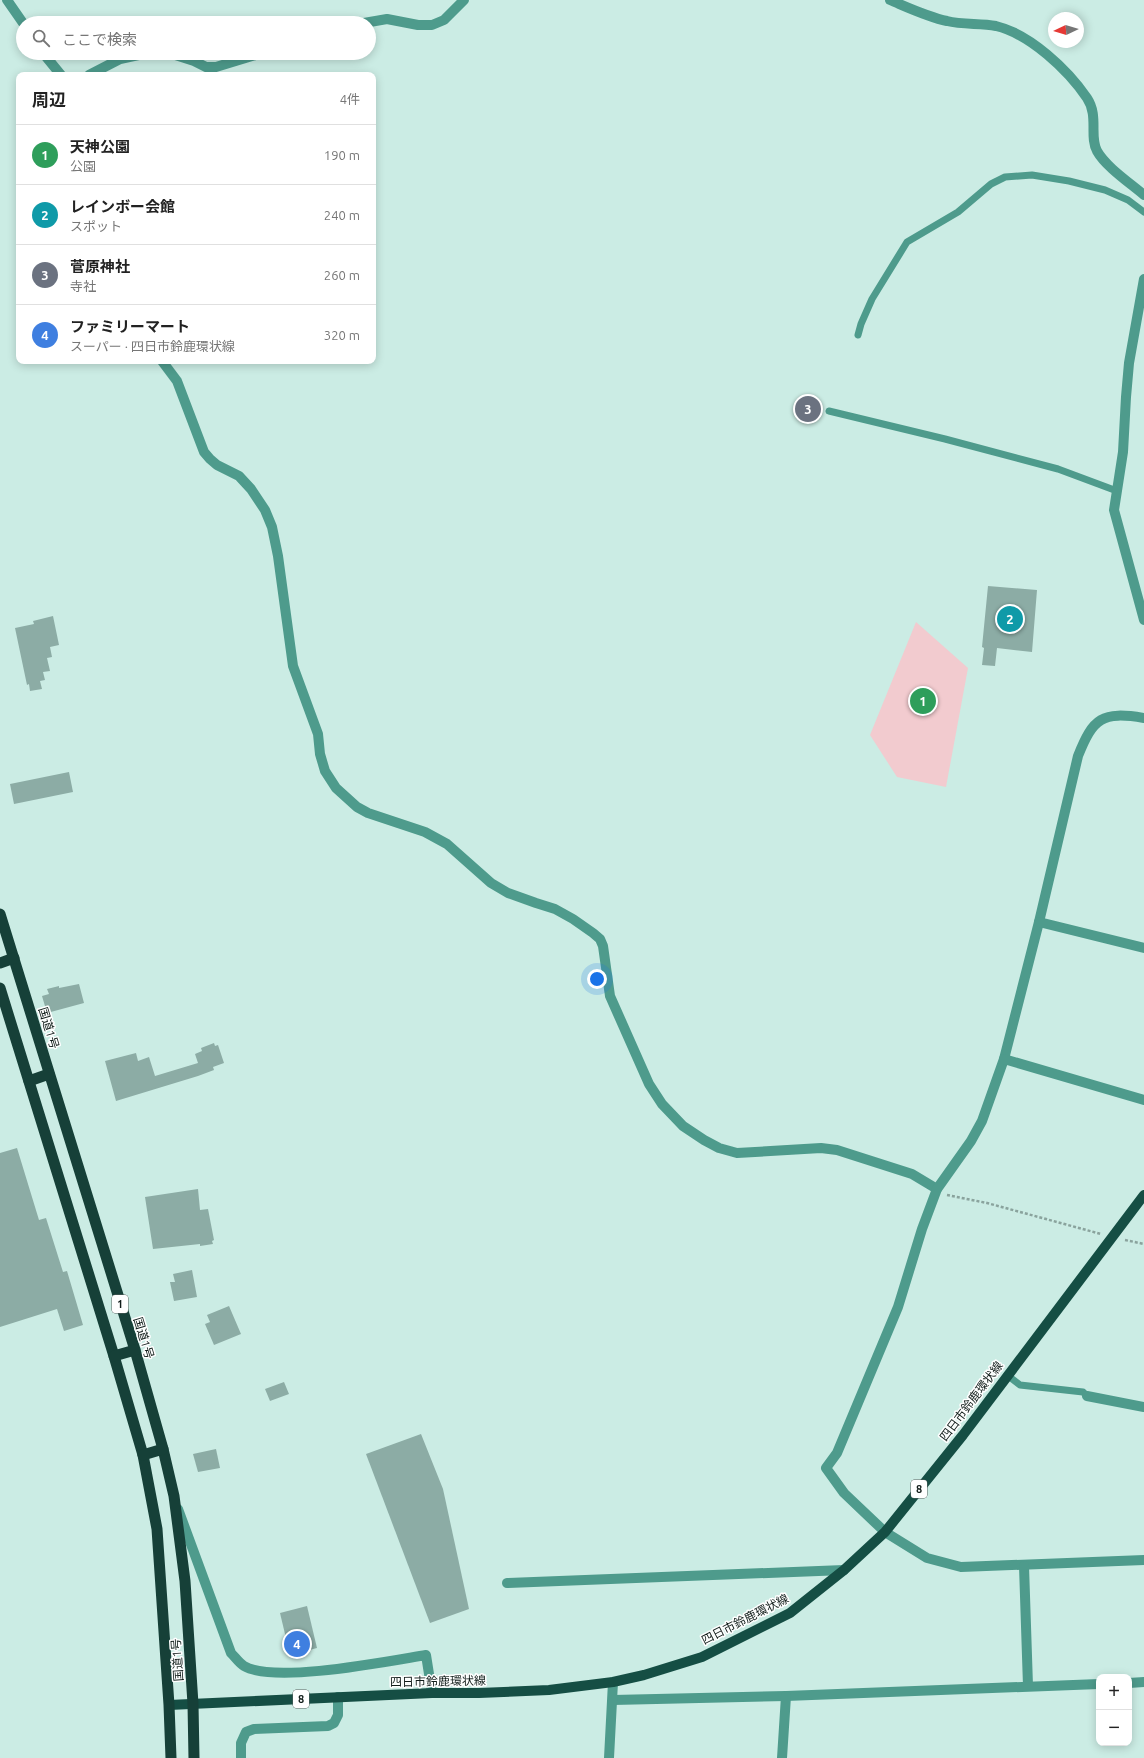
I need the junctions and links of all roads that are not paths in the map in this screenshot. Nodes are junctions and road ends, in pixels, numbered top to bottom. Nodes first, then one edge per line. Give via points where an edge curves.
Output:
1 (7, 0) edge
2 (464, 0) edge
3 (890, 0) edge
4 (19, 16) edge
5 (376, 21) edge
6 (49, 60) edge
7 (118, 60) edge
8 (191, 60) edge
9 (239, 60) edge
10 (59, 72) edge
11 (95, 72) edge
12 (1144, 195) edge
13 (1144, 212) edge
14 (1144, 279) edge
15 (858, 335) dead end
16 (164, 364) edge
17 (829, 411) dead end
18 (1117, 491) junction
19 (1144, 620) edge
20 (1144, 718) edge
21 (0, 914) edge
22 (1040, 922) junction
23 (1144, 948) edge
24 (14, 958) junction
25 (0, 963) edge
26 (0, 988) edge
27 (1004, 1059) junction
28 (49, 1074) junction
29 (29, 1081) junction
30 (1144, 1100) edge
31 (938, 1189) junction
32 (1144, 1195) edge
33 (135, 1350) junction
34 (114, 1356) junction
35 (1007, 1375) junction
36 (1087, 1396) joint
37 (1144, 1407) edge
38 (163, 1449) junction
39 (143, 1455) junction
40 (174, 1496) junction
41 (885, 1532) junction
42 (1144, 1560) edge
43 (1024, 1566) junction
44 (844, 1570) junction
45 (507, 1583) dead end
46 (613, 1682) junction
47 (1144, 1682) edge
48 (1132, 1683) edge
49 (1096, 1684) edge
50 (1028, 1686) junction
51 (432, 1693) junction
52 (786, 1696) junction
53 (338, 1697) junction
54 (613, 1700) junction
55 (193, 1704) junction
56 (169, 1705) junction
57 (171, 1758) edge
58 (194, 1758) edge
59 (241, 1758) edge
60 (609, 1758) edge
61 (782, 1758) edge

1 - 4 street
2 - 5 street via 444,20 432,25 387,19
3 - 12 street via 948,22 977,23 1013,32 1054,59 1075,80 1093,110 1097,151
6 - 10 street
7 - 11 street
8 - 9 street via 206,68
13 - 15 lane via 1128,200 1105,190 1069,181 1032,175 1005,178 991,184 958,212 907,242 872,299
14 - 18 street via 1129,363 1123,452
16 - 31 street via 177,381 204,452 217,465 239,476 260,500 272,526 293,666 318,734 325,771 336,788 357,807 368,813 437,838 491,883 522,898 555,909 600,939 610,996 648,1084 662,1104 683,1126 719,1148 737,1153 821,1148 837,1150 912,1174
17 - 18 lane via 1058,469
18 - 19 street via 1114,510
20 - 22 street via 1127,715 1100,720 1086,736 1078,756
21 - 24 highway, 国道1号 / 1
22 - 23 street
22 - 27 street
24 - 25 highway
24 - 28 highway, 国道1号 / 1
26 - 29 highway, 国道1号 / 1
27 - 30 street
27 - 31 street via 982,1121
28 - 29 highway
28 - 33 highway, 国道1号 / 1
29 - 34 highway, 国道1号 / 1
31 - 41 street via 922,1229 898,1307 837,1453 826,1468 844,1493
32 - 35 main road, 四日市鈴鹿環状線 / 8
33 - 34 highway
33 - 38 highway, 国道1号 / 1
34 - 39 highway, 国道1号 / 1
35 - 36 lane via 1020,1385 1083,1392
35 - 41 main road, 四日市鈴鹿環状線 / 8 via 963,1435
36 - 37 street
38 - 39 highway
38 - 40 highway, 国道1号 / 1
39 - 56 highway, 国道1号 / 1 via 157,1529
40 - 51 street via 231,1653 244,1666 264,1672 340,1669 426,1655
40 - 55 highway, 国道1号 / 1 via 185,1581
41 - 43 street via 926,1558 961,1567
41 - 44 main road, 四日市鈴鹿環状線 / 8
42 - 43 street
43 - 50 street
44 - 45 street
44 - 46 main road, 四日市鈴鹿環状線 / 8 via 790,1613 709,1653
46 - 51 main road, 四日市鈴鹿環状線 / 8 via 549,1690
46 - 54 street
47 - 48 street
49 - 50 street
50 - 52 street
51 - 53 main road, 四日市鈴鹿環状線 / 8
52 - 54 street
52 - 61 street
53 - 55 main road, 四日市鈴鹿環状線 / 8
53 - 59 street via 338,1715 334,1723 328,1726 254,1729 246,1732 241,1743
54 - 60 street
55 - 56 main road, 四日市鈴鹿環状線 / 8
55 - 58 highway, 国道1号 / 1
56 - 57 highway, 国道1号 / 1

